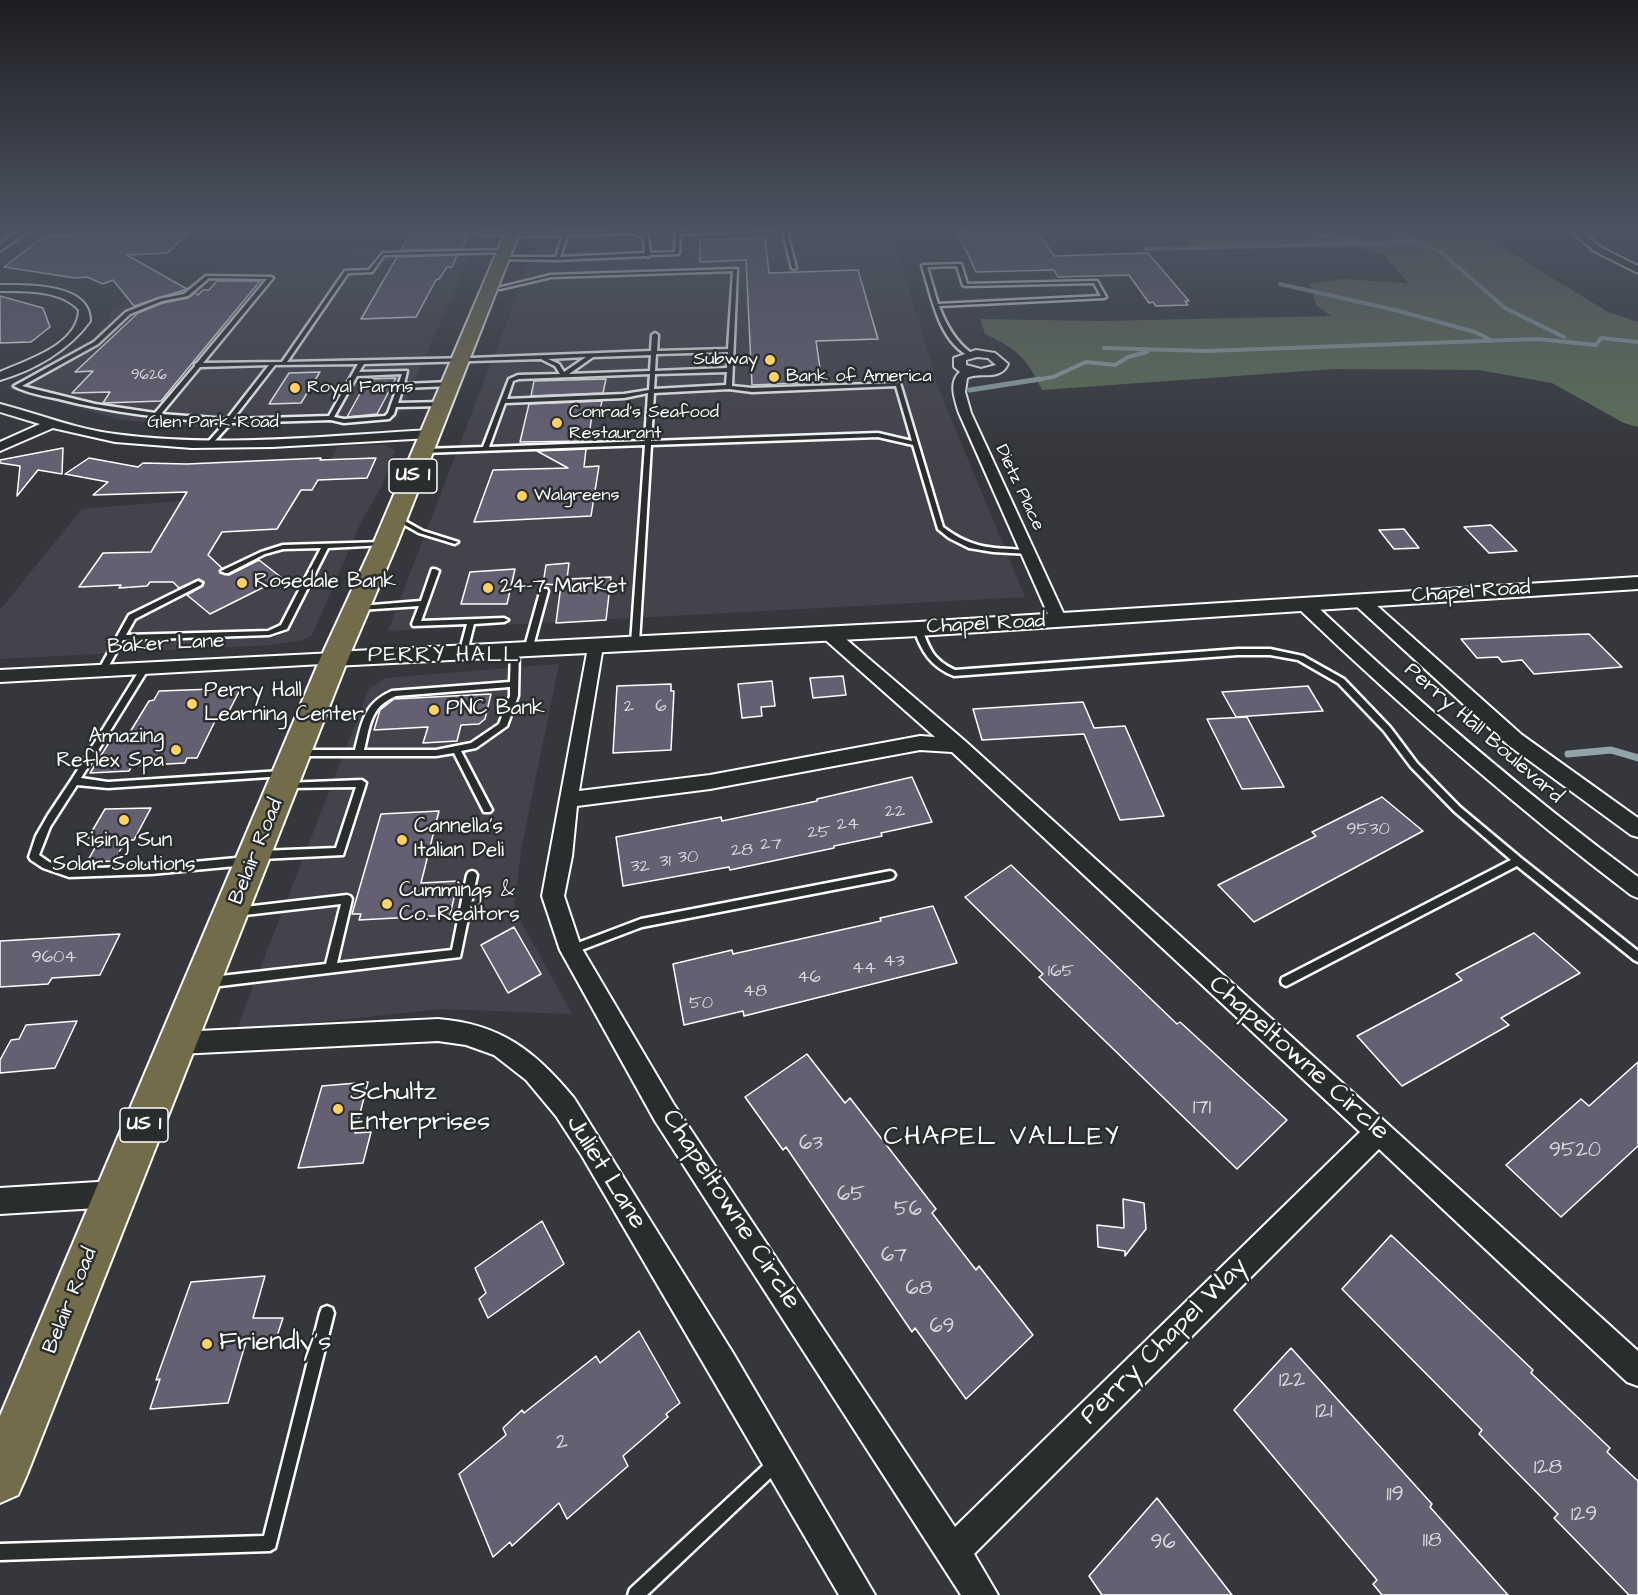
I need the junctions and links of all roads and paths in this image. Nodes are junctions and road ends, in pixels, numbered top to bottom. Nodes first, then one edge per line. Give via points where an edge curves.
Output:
1 (78, 302) edge
2 (155, 302) edge
3 (251, 302) edge
4 (325, 302) edge
5 (484, 302) edge
6 (733, 302) edge
7 (991, 302) edge
8 (938, 305) joint
9 (655, 335) dead end
10 (731, 351) junction
11 (653, 354) junction
12 (969, 354) junction
13 (592, 356) junction
14 (543, 357) junction
15 (460, 360) junction
16 (362, 362) junction
17 (273, 364) junction
18 (282, 364) junction
19 (197, 365) junction
20 (730, 370) junction
21 (969, 371) junction
22 (652, 372) junction
23 (355, 374) junction
24 (563, 375) junction
25 (0, 376) edge
26 (451, 384) junction
27 (401, 386) junction
28 (729, 387) junction
29 (651, 391) junction
30 (504, 401) junction
31 (443, 404) junction
32 (394, 405) junction
33 (0, 408) edge
34 (157, 415) junction
35 (331, 418) junction
36 (229, 421) junction
37 (53, 423) junction
38 (648, 441) junction
39 (427, 442) junction
40 (210, 443) junction
41 (916, 444) junction
42 (0, 447) edge
43 (485, 449) junction
44 (395, 518) junction
45 (455, 542) dead end
46 (384, 544) junction
47 (325, 547) junction
48 (1030, 552) junction
49 (225, 571) dead end
50 (435, 571) dead end
51 (198, 583) dead end
52 (1638, 583) edge
53 (544, 591) dead end
54 (1360, 600) junction
55 (424, 603) junction
56 (1305, 605) junction
57 (357, 608) junction
58 (504, 620) dead end
59 (1059, 621) junction
60 (471, 622) junction
61 (918, 629) junction
62 (827, 632) junction
63 (120, 638) junction
64 (635, 644) junction
65 (595, 646) junction
66 (522, 651) junction
67 (463, 654) junction
68 (334, 659) junction
69 (145, 668) junction
70 (102, 671) junction
71 (0, 676) edge
72 (514, 684) junction
73 (958, 746) junction
74 (456, 749) junction
75 (359, 753) junction
76 (290, 771) junction
77 (75, 781) junction
78 (568, 800) junction
79 (487, 810) dead end
80 (1638, 829) edge
81 (255, 858) junction
82 (1518, 861) junction
83 (890, 874) dead end
84 (472, 875) dead end
85 (1638, 889) edge
86 (232, 913) junction
87 (571, 950) junction
88 (1638, 957) edge
89 (331, 968) junction
90 (1286, 981) dead end
91 (203, 983) junction
92 (179, 1043) junction
93 (1378, 1132) junction
94 (114, 1194) junction
95 (0, 1201) edge
96 (327, 1313) dead end
97 (1638, 1371) edge
98 (780, 1460) junction
99 (0, 1477) edge
100 (0, 1552) edge
101 (953, 1552) junction
102 (636, 1595) edge
103 (858, 1595) edge
104 (981, 1595) edge

1 - 25 street via 85,314 79,329 63,344
2 - 34 lane via 128,313 96,343 17,386 95,407
3 - 19 lane
4 - 18 lane
5 - 15 highway, Belair Road / US 1
6 - 10 lane
7 - 8 lane
8 - 12 lane via 956,345
9 - 11 lane
10 - 11 lane
10 - 20 lane
11 - 13 lane
11 - 22 lane
12 - 21 street, Dietz Place via 960,358 958,364
12 - 21 street via 991,355 1002,364 991,372
13 - 14 lane
13 - 24 lane
14 - 15 lane
14 - 24 lane via 557,365
15 - 16 lane
15 - 26 highway, Belair Road / US 1
16 - 18 lane
16 - 23 lane
17 - 18 lane
17 - 19 lane
17 - 36 lane
19 - 34 lane
20 - 22 lane
20 - 28 lane
21 - 48 street, Dietz Place via 961,376 959,392 965,413
22 - 24 lane
22 - 29 lane
23 - 27 lane via 405,372
23 - 35 lane
24 - 30 lane via 511,380
26 - 27 lane
26 - 31 highway, Belair Road / US 1
27 - 32 lane
28 - 29 lane
28 - 41 lane via 752,390 898,384
29 - 30 lane via 624,396
29 - 38 lane
30 - 43 lane
31 - 32 lane
31 - 39 highway, Belair Road / US 1
32 - 35 lane via 391,414 380,420
33 - 37 street, Glen Park Road
34 - 36 lane
35 - 36 lane
36 - 40 lane
37 - 40 street, Glen Park Road via 115,438
37 - 42 street
38 - 41 lane via 697,443 878,435
38 - 43 lane
38 - 64 lane
39 - 40 street, Glen Park Road
39 - 43 lane
39 - 44 highway, Belair Road / US 1
41 - 48 lane via 940,528 957,543
44 - 45 lane
44 - 46 highway, Belair Road / US 1
46 - 47 lane
46 - 57 highway, Belair Road / US 1
47 - 49 lane via 283,547
47 - 63 lane via 284,627 269,633
48 - 59 street, Dietz Place
50 - 55 lane
51 - 63 lane via 132,617
52 - 54 street, Chapel Road
53 - 66 lane
54 - 56 street, Chapel Road
54 - 80 street, Perry Hall Boulevard via 1515,740
55 - 57 lane
55 - 60 lane via 416,624
56 - 59 street, Chapel Road
56 - 85 street, Perry Hall Boulevard via 1471,757
57 - 68 highway, Belair Road / US 1
58 - 60 lane
59 - 61 street, Chapel Road
60 - 67 lane
61 - 62 street, Chapel Road
61 - 82 lane via 930,659 954,673 1238,652 1270,652 1300,658 1341,681 1457,809
62 - 64 street, Chapel Road
62 - 73 street, Chapeltowne Circle
63 - 70 lane
64 - 65 street, Chapel Road
65 - 66 street, Chapel Road
65 - 78 street, Chapeltowne Circle
66 - 67 street, Chapel Road
66 - 72 lane
67 - 68 street, Chapel Road
68 - 69 street, Baker Lane
68 - 76 highway, Belair Road / US 1
69 - 70 street, Baker Lane
69 - 77 lane
70 - 71 street, Baker Lane
72 - 74 lane via 514,696 503,726 473,747
72 - 75 lane via 395,693 378,699 369,712
73 - 78 street via 920,743 710,782
73 - 93 street, Chapeltowne Circle
74 - 75 lane via 436,753
74 - 79 lane
75 - 76 lane
76 - 77 lane via 108,785
76 - 81 highway, Belair Road / US 1
76 - 81 lane via 363,783 340,852
77 - 81 lane via 38,839 34,856 46,865 69,873 151,870
78 - 87 street, Chapeltowne Circle via 553,896
81 - 86 highway, Belair Road / US 1
82 - 88 lane
82 - 90 lane
83 - 87 lane via 641,923
84 - 89 lane via 456,954
86 - 89 lane via 346,899
86 - 91 highway, Belair Road / US 1
87 - 101 street, Chapeltowne Circle via 664,1112
89 - 91 lane
91 - 92 highway, Belair Road / US 1
92 - 94 highway, Belair Road / US 1
92 - 98 street, Juliet Lane via 438,1030 486,1037 510,1051 536,1073 571,1118
93 - 97 street, Chapeltowne Circle
93 - 101 street, Perry Chapel Way
94 - 95 street
94 - 99 highway, Belair Road / US 1
96 - 100 lane via 270,1544
98 - 102 lane
98 - 103 street, Juliet Lane
101 - 104 street, Chapeltowne Circle

